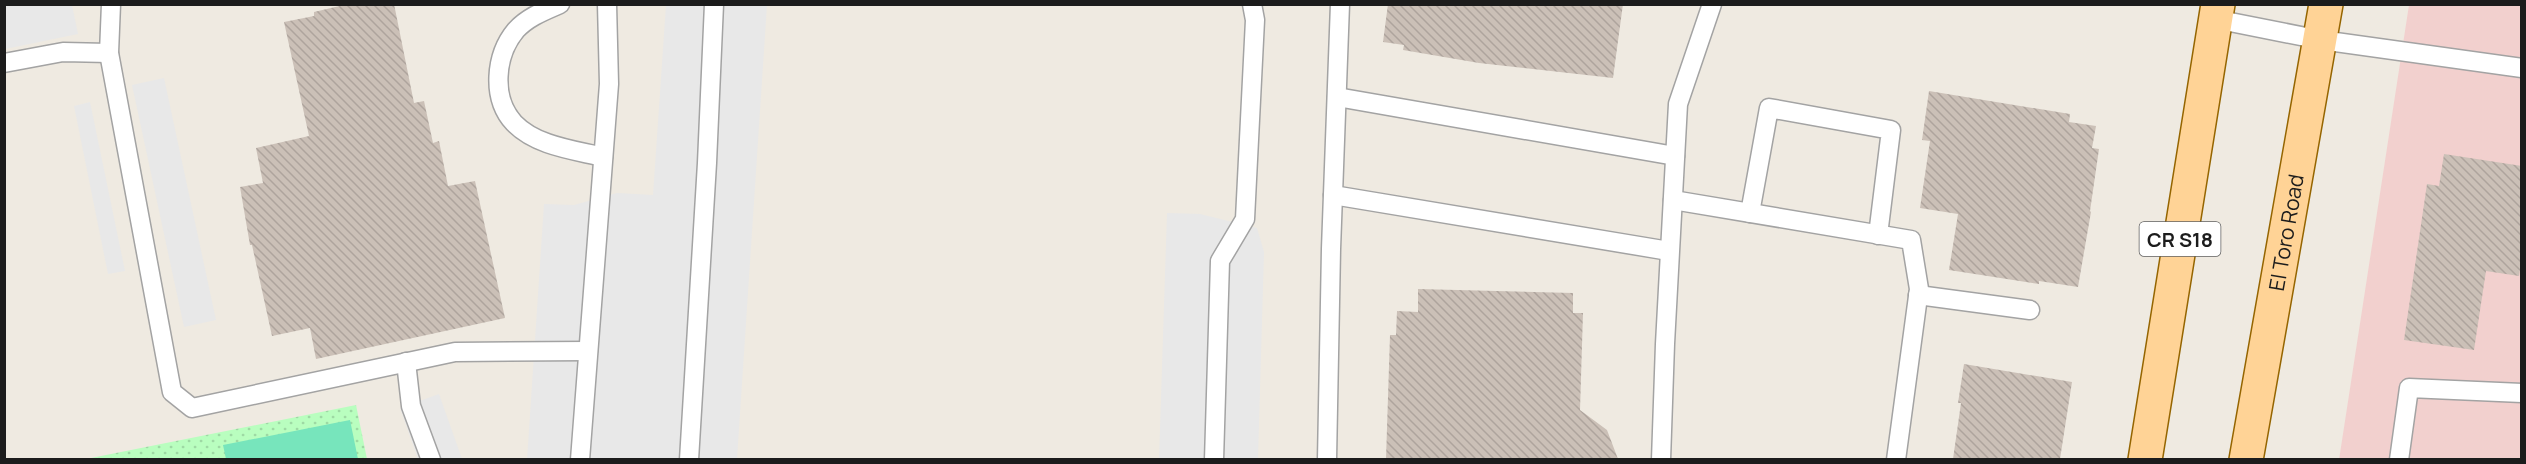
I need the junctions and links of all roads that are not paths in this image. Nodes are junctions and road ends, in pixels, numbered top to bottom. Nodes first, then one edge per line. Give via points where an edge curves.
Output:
1 (111, 4) edge
2 (560, 4) edge
3 (608, 4) edge
4 (714, 4) edge
5 (1252, 4) edge
6 (1340, 4) edge
7 (1712, 4) edge
8 (2326, 4) edge
9 (2217, 12) edge
10 (2321, 40) junction
11 (109, 53) junction
12 (4, 63) edge
13 (2522, 68) edge
14 (1337, 97) junction
15 (1676, 156) junction
16 (603, 157) junction
17 (1333, 195) junction
18 (1672, 200) junction
19 (1750, 213) junction
20 (1878, 235) junction
21 (1670, 251) junction
22 (1918, 295) junction
23 (2030, 310) dead end
24 (588, 351) junction
25 (406, 362) junction
26 (2522, 393) edge
27 (431, 459) edge
28 (580, 459) edge
29 (689, 459) edge
30 (1214, 459) edge
31 (1327, 459) edge
32 (1661, 459) edge
33 (1896, 459) edge
34 (2145, 459) edge
35 (2246, 459) edge
36 (2399, 459) edge

1 - 11 lane
2 - 16 lane via 535,14 516,30 504,51 498,80 500,103 515,124 544,143
3 - 16 lane via 609,84
4 - 29 lane
5 - 30 lane via 1255,20 1245,219 1220,261
6 - 14 lane
7 - 15 lane via 1678,104
8 - 10 main road, El Toro Road
9 - 10 lane
9 - 34 main road, CR S18
10 - 13 lane
10 - 35 main road, El Toro Road
11 - 12 lane via 63,52
11 - 25 lane via 172,392 192,408
14 - 15 lane
14 - 17 lane
15 - 18 lane
16 - 24 lane
17 - 21 lane
17 - 31 lane
18 - 19 lane
18 - 21 lane
19 - 20 lane
19 - 20 lane via 1769,108 1891,130
20 - 22 lane via 1911,240
21 - 32 lane
22 - 23 lane
22 - 33 lane
24 - 25 lane via 455,352
24 - 28 lane
25 - 27 lane via 411,406
26 - 36 lane via 2409,388

